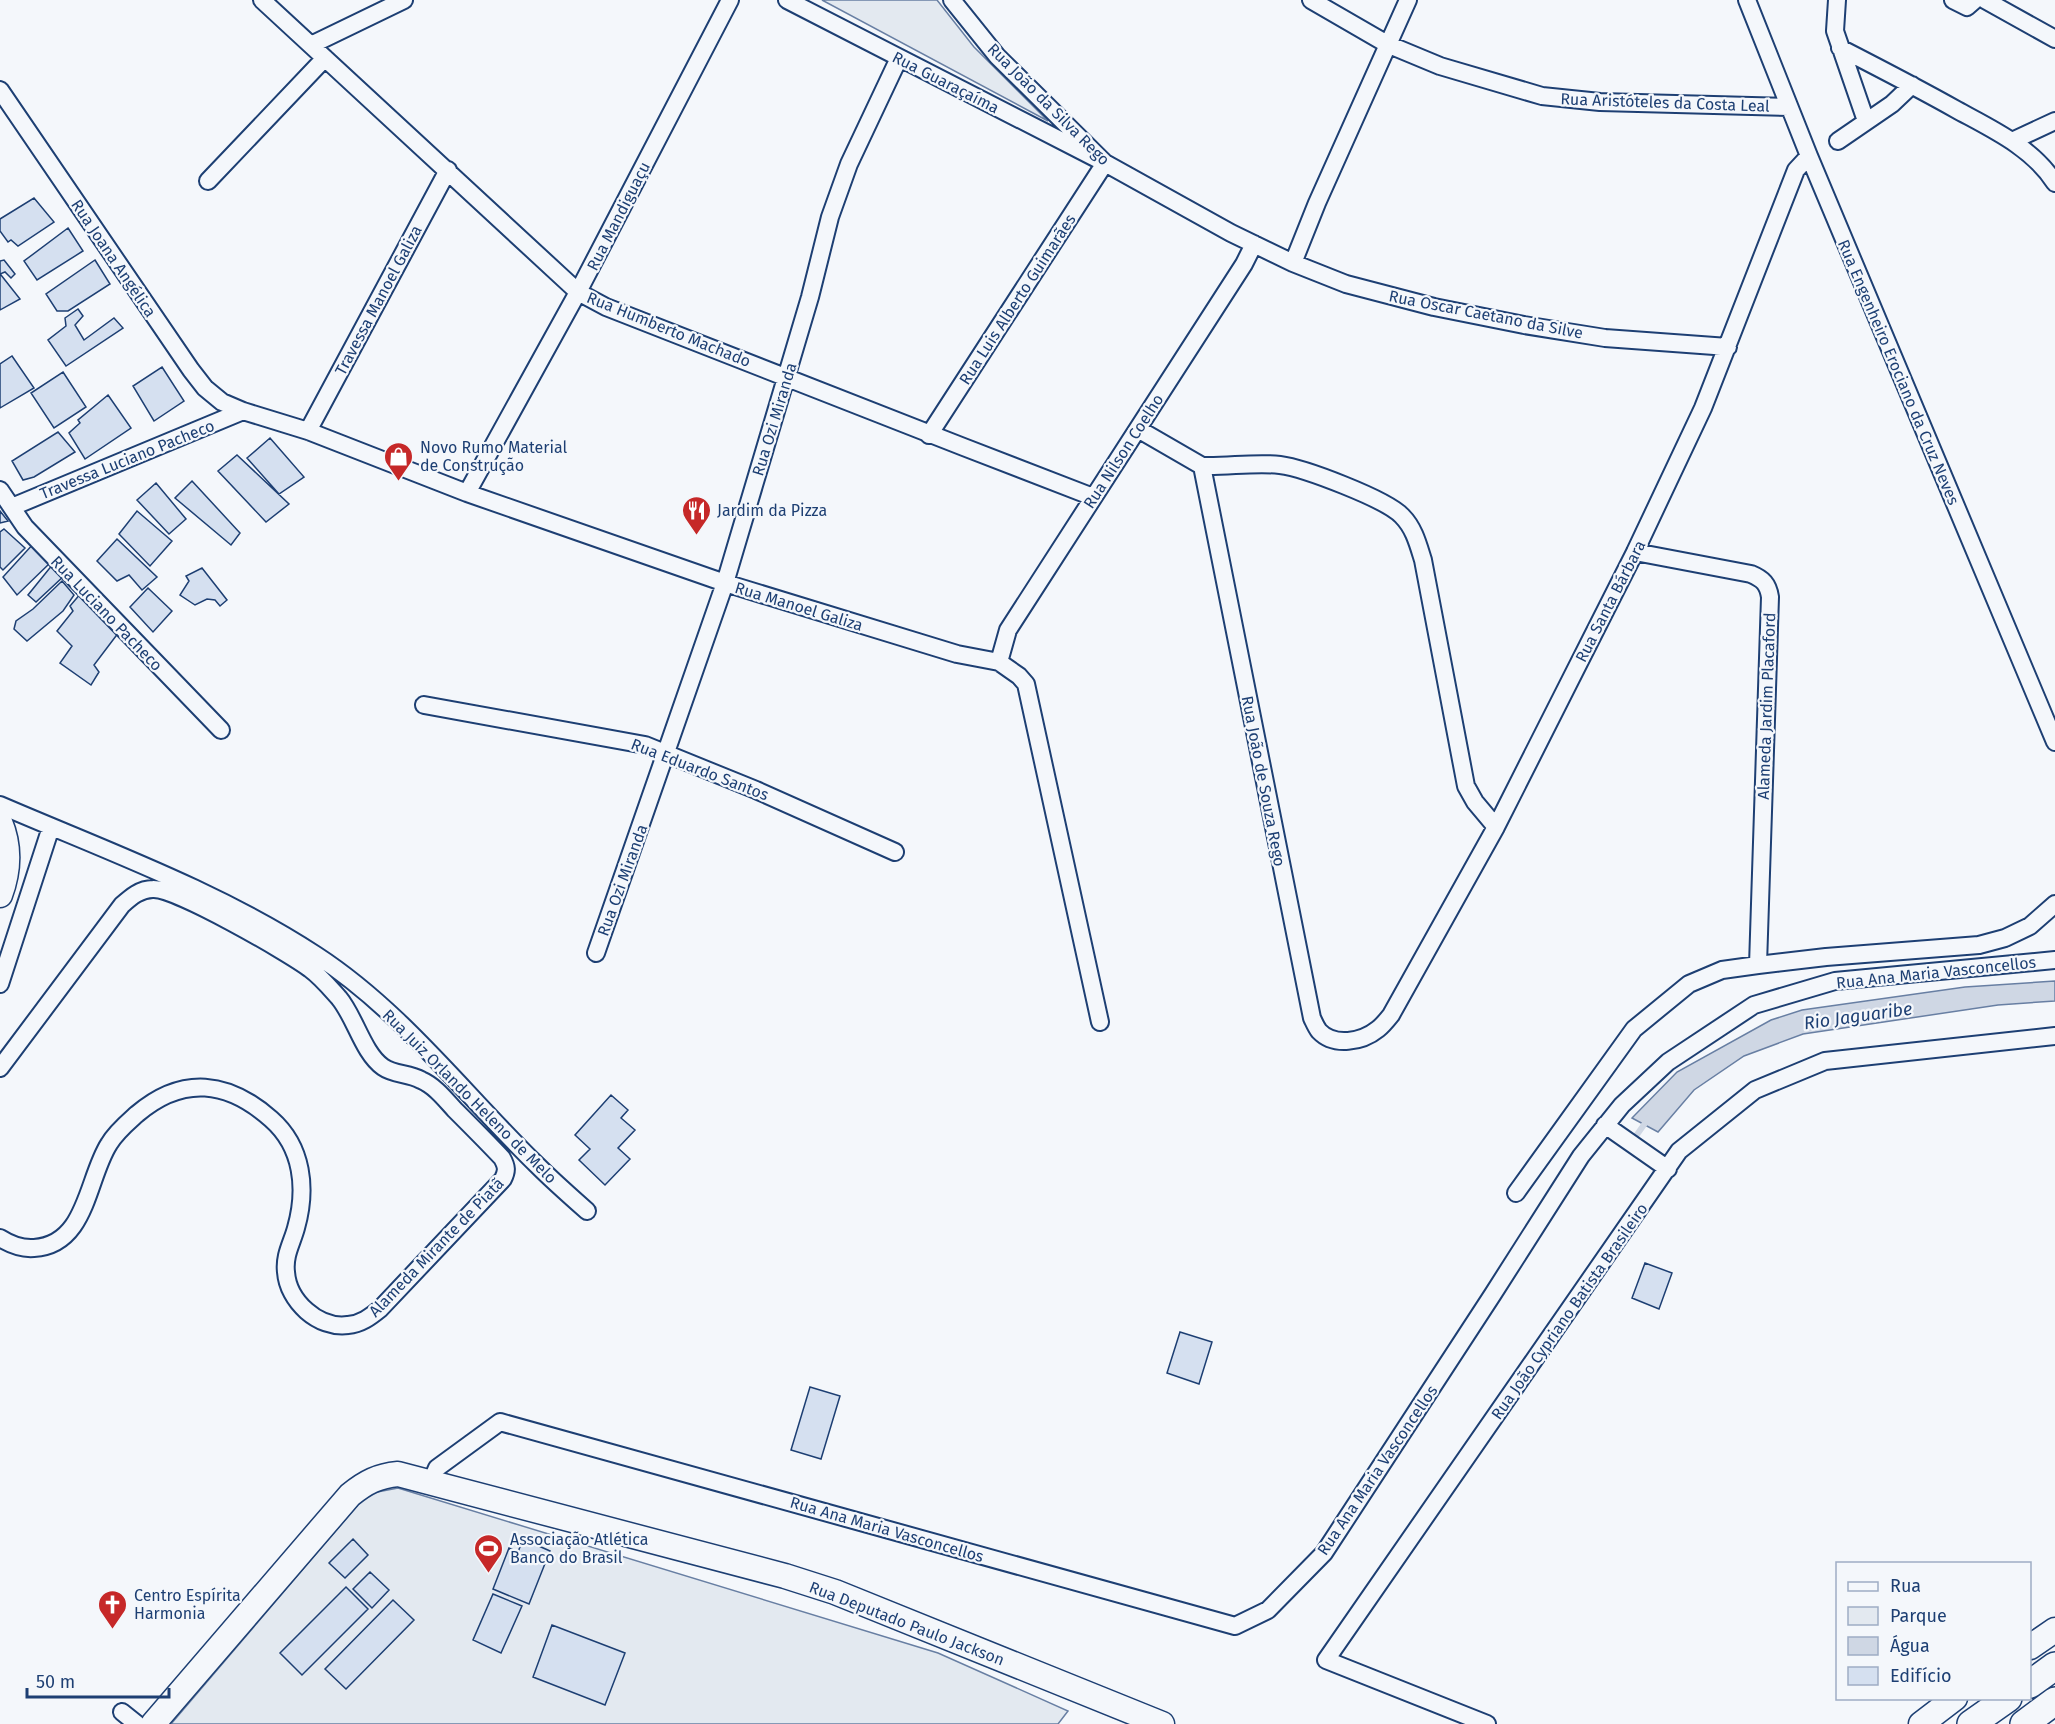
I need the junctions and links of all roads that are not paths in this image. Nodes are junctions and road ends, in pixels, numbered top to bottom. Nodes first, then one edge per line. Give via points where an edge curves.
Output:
1 (262, 0) edge
2 (404, 0) edge
3 (730, 0) edge
4 (787, 0) edge
5 (952, 0) edge
6 (1311, 0) edge
7 (1408, 0) edge
8 (1747, 0) edge
9 (1837, 0) edge
10 (1953, 0) edge
11 (1975, 0) edge
12 (1985, 0) edge
13 (2055, 39) edge
14 (1387, 44) junction
15 (311, 45) junction
16 (1840, 48) junction
17 (325, 58) junction
18 (899, 58) junction
19 (1912, 85) junction
20 (0, 90) edge
21 (1789, 107) junction
22 (2055, 121) edge
23 (1866, 122) junction
24 (1838, 141) dead end
25 (2012, 141) junction
26 (1809, 156) junction
27 (1105, 164) junction
28 (448, 170) junction
29 (208, 182) dead end
30 (2055, 183) edge
31 (1254, 244) junction
32 (1293, 263) junction
33 (578, 292) junction
34 (1728, 347) junction
35 (787, 376) junction
36 (243, 411) junction
37 (1138, 429) junction
38 (308, 431) junction
39 (929, 435) junction
40 (1202, 466) junction
41 (0, 490) edge
42 (467, 493) junction
43 (1093, 496) junction
44 (12, 507) junction
45 (1635, 552) junction
46 (725, 583) junction
47 (999, 662) junction
48 (424, 705) dead end
49 (221, 730) dead end
50 (2055, 742) edge
51 (667, 753) junction
52 (0, 805) edge
53 (0, 822) edge
54 (51, 827) junction
55 (1496, 827) junction
56 (895, 852) dead end
57 (0, 895) edge
58 (2055, 904) edge
59 (1979, 945) junction
60 (596, 952) dead end
61 (1832, 957) junction
62 (2055, 960) edge
63 (1758, 965) junction
64 (1983, 967) junction
65 (1835, 981) junction
66 (0, 984) edge
67 (1100, 1022) dead end
68 (1378, 1029) joint
69 (2055, 1036) edge
70 (0, 1068) edge
71 (1607, 1127) junction
72 (1665, 1167) junction
73 (1516, 1192) dead end
74 (587, 1211) dead end
75 (0, 1238) edge
76 (434, 1475) junction
77 (2055, 1630) edge
78 (2031, 1646) edge
79 (2055, 1666) edge
80 (2031, 1683) edge
81 (1952, 1700) edge
82 (2005, 1700) edge
83 (2055, 1701) edge
84 (122, 1712) dead end
85 (137, 1724) edge
86 (153, 1724) edge
87 (1162, 1724) edge
88 (1487, 1724) edge
89 (1921, 1724) edge
90 (1971, 1724) edge
91 (2024, 1724) edge

1 - 15 street, Rua Humberto Machado
2 - 15 street
3 - 33 street, Rua Mandiguaçu
4 - 18 street, Rua Guaraçaíma
5 - 27 street, Rua João da Silva Rego via 997,56
6 - 14 street, Rua Aristóteles da Costa Leal
7 - 14 street
8 - 21 street, Rua Engenheiro Erociano da Cruz Neves
9 - 16 street
10 - 11 street via 1967,7
12 - 13 street
14 - 21 street, Rua Aristóteles da Costa Leal via 1440,66 1542,96 1600,102
14 - 32 street
15 - 17 street, Rua Humberto Machado
16 - 19 street
16 - 23 street
17 - 28 street, Rua Humberto Machado
17 - 29 street
18 - 27 street, Rua Guaraçaíma
18 - 35 street, Rua Ozi Miranda via 849,164 830,217
19 - 23 street
19 - 25 street
20 - 36 street, Rua Joana Angélica via 191,370 222,402
21 - 26 street, Rua Engenheiro Erociano da Cruz Neves
22 - 25 street
23 - 24 street
25 - 30 street
26 - 34 street, Rua Santa Bárbara via 1796,170
26 - 50 street, Rua Engenheiro Erociano da Cruz Neves
27 - 31 street, Rua João da Silva Rego
27 - 39 street, Rua Luis Alberto Guimarães
28 - 33 street, Rua Humberto Machado
28 - 38 street, Travessa Manoel Galiza
31 - 32 street, Rua Oscar Caetano da Silve
31 - 37 street, Rua Nilson Coelho
32 - 34 street, Rua Oscar Caetano da Silve via 1346,284 1524,326 1605,338
33 - 35 street, Rua Humberto Machado via 606,307
33 - 42 street, Rua Mandiguaçu
34 - 45 street, Rua Santa Bárbara
35 - 39 street, Rua Humberto Machado
35 - 46 street, Rua Ozi Miranda
36 - 38 street, Rua Manoel Galiza
36 - 44 street, Travessa Luciano Pacheco
37 - 40 street
37 - 43 street, Rua Nilson Coelho
38 - 42 street, Rua Manoel Galiza
39 - 43 street, Rua Humberto Machado
40 - 55 street via 1279,465 1298,469 1380,501 1401,514 1413,531 1423,560 1466,786
40 - 68 street, Rua João de Souza Rego via 1312,1018 1331,1039 1362,1038
41 - 44 street, Rua Luciano Pacheco
42 - 46 street, Rua Manoel Galiza
43 - 47 street, Rua Nilson Coelho via 1008,630
44 - 49 street, Rua Luciano Pacheco via 34,537
45 - 55 street, Rua Santa Bárbara
45 - 63 street, Alameda Jardim Placaford via 1751,574 1768,587
46 - 47 street, Rua Manoel Galiza via 957,654
46 - 51 street, Rua Ozi Miranda
47 - 67 street, Rua Manoel Galiza via 1026,684
48 - 51 street, Rua Eduardo Santos via 623,740
51 - 56 street, Rua Eduardo Santos
51 - 60 street, Rua Ozi Miranda
52 - 54 street, Rua Juiz Orlando Heleno de Melo
53 - 57 main road via 8,853
54 - 66 street
54 - 74 street, Rua Juiz Orlando Heleno de Melo via 225,903 317,956 402,1024 536,1164
55 - 68 street, Rua Santa Bárbara via 1391,1015
58 - 59 street via 2030,926
59 - 61 street
59 - 64 street
61 - 63 street
61 - 65 street
62 - 64 street, Rua Ana Maria Vasconcellos
63 - 73 street via 1722,970 1689,984 1634,1029
64 - 65 street, Rua Ana Maria Vasconcellos
65 - 71 street, Rua Ana Maria Vasconcellos via 1754,1005 1668,1062 1622,1105
69 - 72 street, Rua João Cypriano Batista Brasileiro via 1825,1060 1755,1090 1679,1151
70 - 75 street, Alameda Mirante de Piatã via 122,905 142,891 168,891 311,970 341,1001 381,1066 421,1079 435,1089 502,1158 506,1173 380,1309 364,1321 346,1326 312,1315 299,1305 291,1291 286,1254 296,1228 302,1175 294,1148 277,1124 254,1104 227,1091 200,1086 172,1092 146,1106 124,1125 108,1144 73,1226 59,1239 44,1247 27,1248 10,1245
71 - 72 street
71 - 76 street, Rua Ana Maria Vasconcellos via 1581,1155 1324,1553 1268,1610 1235,1626 500,1422
72 - 88 street, Rua João Cypriano Batista Brasileiro via 1326,1660
76 - 86 main road, Rua Deputado Paulo Jackson via 379,1476 350,1495
76 - 87 main road, Rua Deputado Paulo Jackson via 835,1592
77 - 78 main road
79 - 80 main road
81 - 89 main road
82 - 90 main road
83 - 91 main road
84 - 85 street

